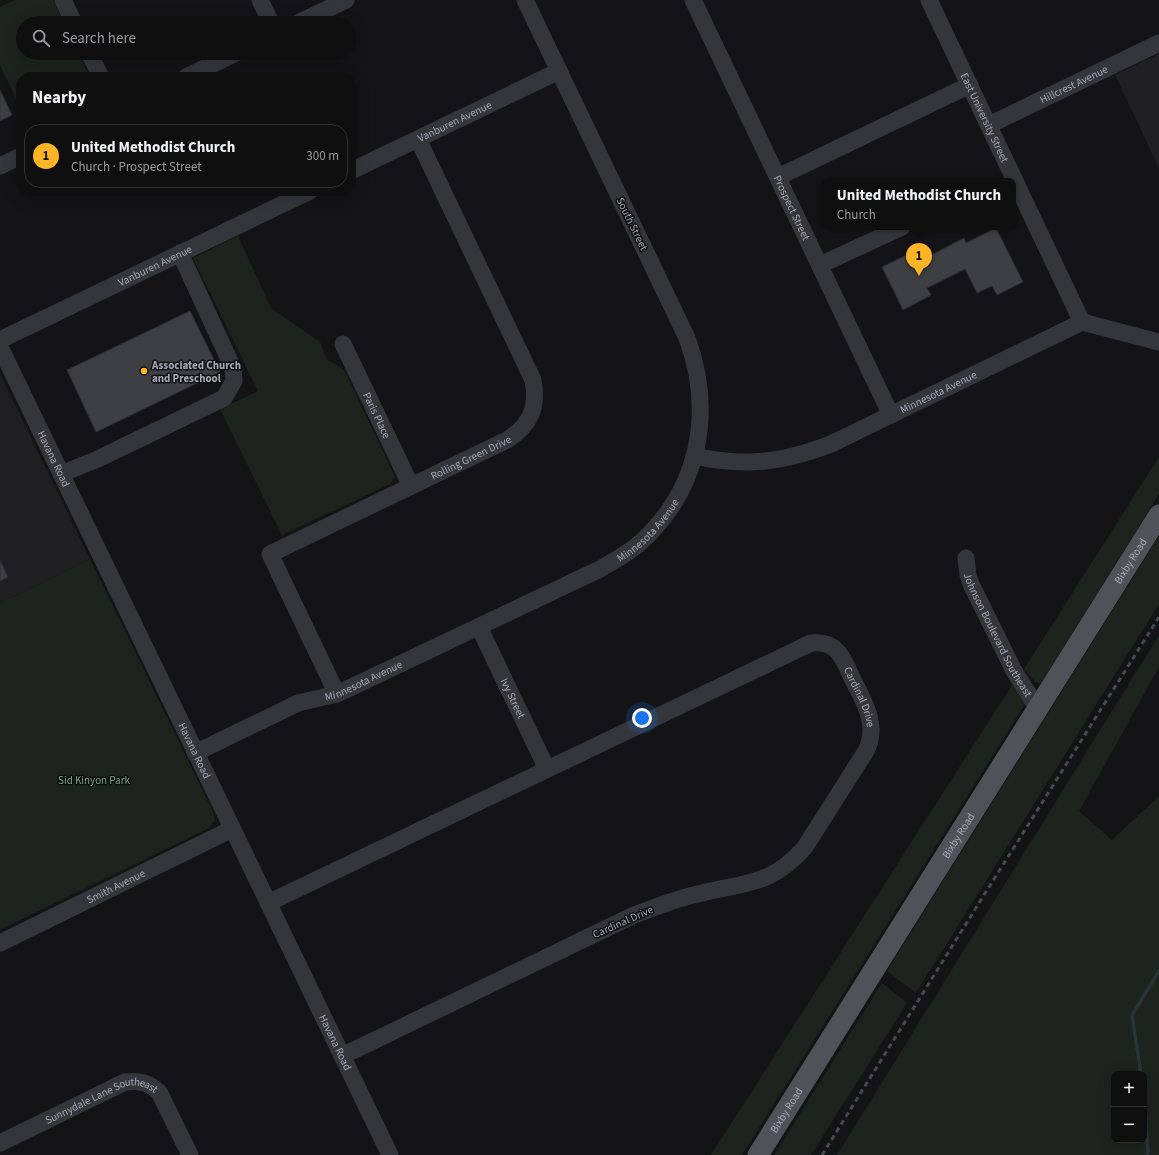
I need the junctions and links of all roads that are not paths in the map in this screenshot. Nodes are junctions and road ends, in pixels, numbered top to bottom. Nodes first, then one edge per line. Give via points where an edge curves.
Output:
1 (63, 0) edge
2 (260, 0) edge
3 (346, 0) edge
4 (525, 0) edge
5 (693, 0) edge
6 (929, 0) edge
7 (71, 16) edge
8 (268, 16) edge
9 (313, 16) edge
10 (1159, 43) edge
11 (92, 60) edge
12 (221, 60) edge
13 (98, 72) edge
14 (196, 72) edge
15 (559, 72) junction
16 (970, 85) junction
17 (989, 125) junction
18 (418, 139) junction
19 (16, 158) edge
20 (0, 166) edge
21 (356, 169) edge
22 (778, 177) junction
23 (1011, 178) edge
24 (1017, 193) edge
25 (300, 196) edge
26 (896, 230) edge
27 (180, 253) junction
28 (820, 265) junction
29 (1082, 322) junction
30 (0, 340) edge
31 (1159, 342) edge
32 (343, 344) dead end
33 (0, 347) edge
34 (891, 415) junction
35 (694, 456) junction
36 (61, 474) junction
37 (411, 486) junction
38 (1159, 515) edge
39 (966, 558) dead end
40 (479, 627) junction
41 (337, 694) junction
42 (1038, 709) junction
43 (195, 752) junction
44 (547, 769) junction
45 (232, 829) junction
46 (268, 903) junction
47 (0, 943) edge
48 (342, 1056) junction
49 (0, 1143) edge
50 (190, 1155) edge
51 (390, 1155) edge
52 (758, 1155) edge

1 - 7 street
2 - 8 street
3 - 9 street
4 - 15 street, South Street
5 - 22 street, Prospect Street
6 - 16 street, East University Street
10 - 17 street, Hillcrest Avenue
11 - 13 street
12 - 14 street
15 - 18 street, Vanburen Avenue
15 - 35 street, South Street via 693,355 701,403 700,427
16 - 17 street, East University Street
16 - 22 street
17 - 23 street, East University Street
18 - 21 street, Vanburen Avenue
18 - 37 street, Rolling Green Drive via 533,380 535,392 531,416 516,435
19 - 20 street
22 - 28 street, Prospect Street
24 - 29 street, East University Street
25 - 27 street, Vanburen Avenue
26 - 28 street
27 - 30 street, Vanburen Avenue
27 - 36 street via 233,368 234,381 224,398
28 - 34 street, Prospect Street
29 - 31 street
29 - 34 street, Minnesota Avenue
32 - 37 street, Paris Place
33 - 36 street, Havana Road
34 - 35 street, Minnesota Avenue via 831,444 806,454 780,460 734,463
35 - 40 street, Minnesota Avenue via 684,485 672,506 640,542 600,569
36 - 43 street, Havana Road
37 - 41 street, Rolling Green Drive via 270,554
38 - 42 main road, Bixby Road
39 - 42 street, Johnson Boulevard Southeast via 971,584 1014,671
40 - 41 street, Minnesota Avenue
40 - 44 street, Ivy Street
41 - 43 street, Minnesota Avenue via 298,703
42 - 52 main road, Bixby Road
43 - 45 street, Havana Road
44 - 46 street, Cardinal Drive
44 - 48 street, Cardinal Drive via 812,643 829,645 843,658 868,710 871,722 871,734 866,751 805,847 782,869 753,883 701,893 632,916
45 - 46 street, Havana Road
45 - 47 street, Smith Avenue
46 - 48 street, Havana Road
48 - 51 street, Havana Road
49 - 50 street, Sunnydale Lane Southeast via 125,1082 135,1081 144,1082 159,1092

